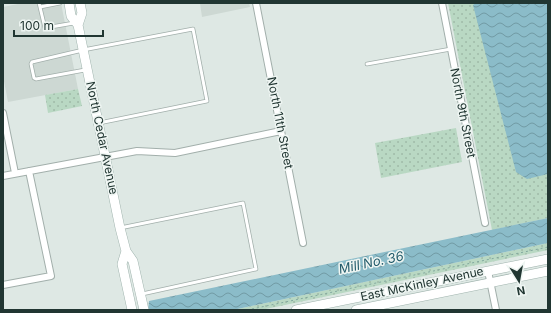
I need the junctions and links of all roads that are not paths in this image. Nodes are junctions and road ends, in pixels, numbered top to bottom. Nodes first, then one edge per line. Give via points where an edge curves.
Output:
1 (60, 3) edge
2 (68, 3) edge
3 (82, 3) edge
4 (256, 3) edge
5 (442, 3) edge
6 (40, 5) edge
7 (77, 24) junction
8 (451, 49) junction
9 (84, 50) junction
10 (367, 64) dead end
11 (88, 70) junction
12 (3, 113) edge
13 (99, 123) junction
14 (281, 131) junction
15 (106, 157) junction
16 (29, 171) junction
17 (15, 173) junction
18 (3, 176) edge
19 (485, 223) dead end
20 (120, 228) junction
21 (303, 244) dead end
22 (126, 251) junction
23 (548, 259) edge
24 (548, 270) edge
25 (488, 271) junction
26 (490, 282) junction
27 (3, 285) edge
28 (140, 295) junction
29 (143, 307) edge
30 (131, 308) edge
31 (311, 308) edge
32 (296, 310) edge
33 (356, 310) edge
34 (496, 310) edge

1 - 6 lane
2 - 7 main road, North Cedar Avenue via 71,16
3 - 7 main road via 82,13
4 - 14 street, North 11th Street
5 - 8 street, North 9th Street
6 - 7 lane via 45,28
7 - 9 main road, North Cedar Avenue
8 - 10 lane
8 - 19 street, North 9th Street
9 - 11 main road, North Cedar Avenue
9 - 11 lane via 31,64 36,79
9 - 13 lane via 192,30 194,37 207,101
11 - 13 main road, North Cedar Avenue
12 - 17 street
13 - 15 main road, North Cedar Avenue
14 - 15 street via 175,152 137,151
14 - 21 street, North 11th Street
15 - 16 street
15 - 20 main road, North Cedar Avenue
16 - 17 street
16 - 27 street via 51,276
17 - 18 street
20 - 22 main road, North Cedar Avenue
20 - 28 lane via 243,203 256,268
22 - 28 main road, North Cedar Avenue via 133,261
22 - 30 main road, North Cedar Avenue via 122,264
23 - 25 main road, East McKinley Avenue
24 - 26 main road, East McKinley Avenue
25 - 26 street
25 - 31 main road, East McKinley Avenue
26 - 33 main road, East McKinley Avenue
26 - 34 street
28 - 29 main road, North Cedar Avenue
31 - 32 main road, East McKinley Avenue

